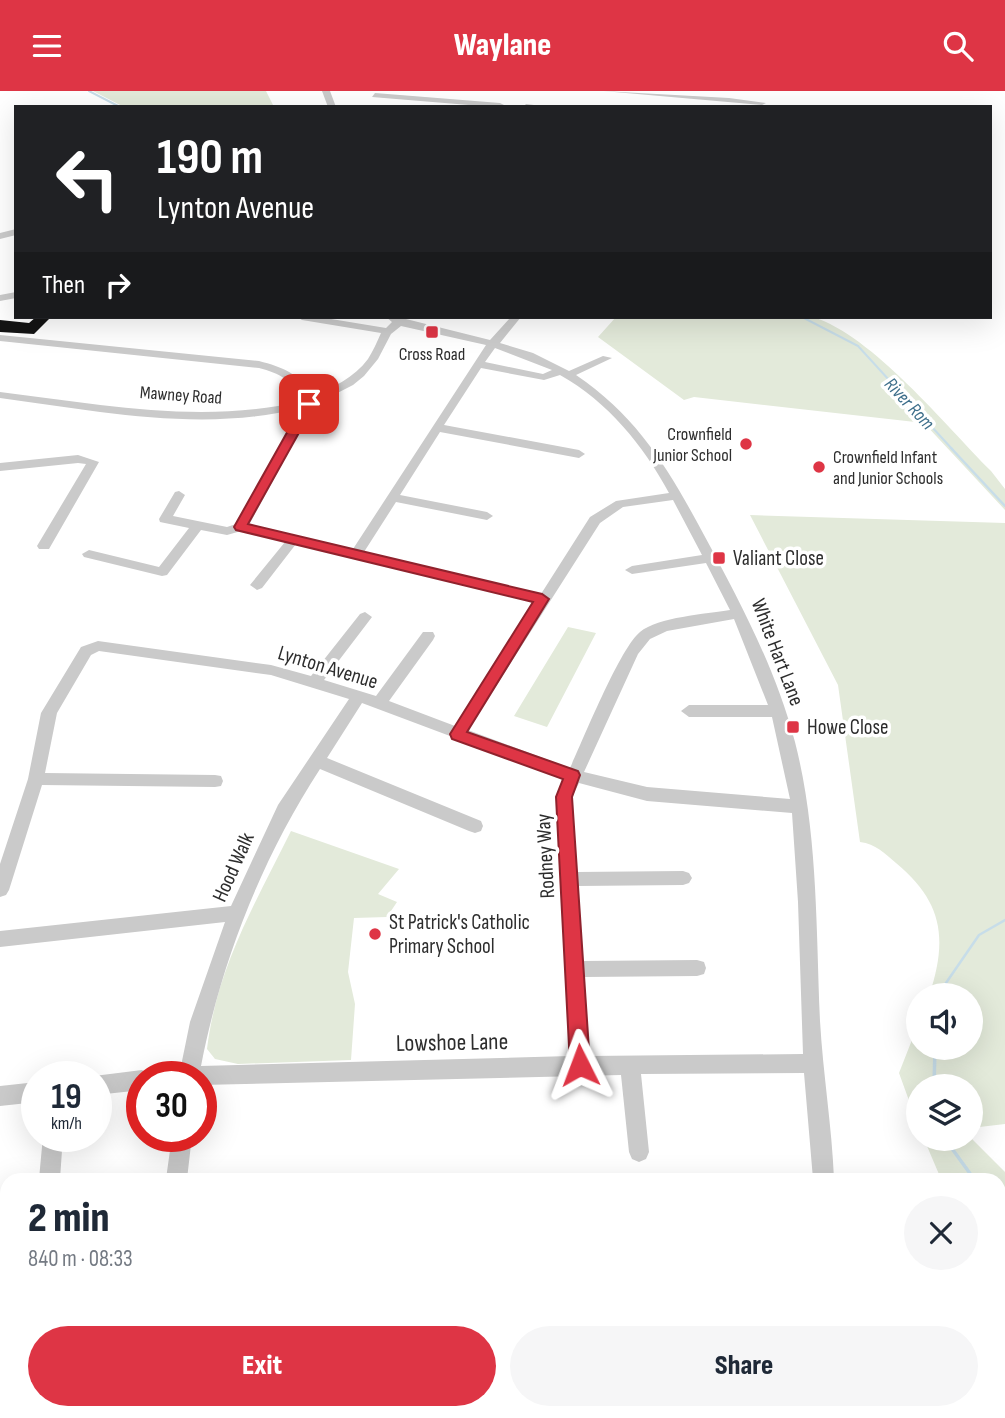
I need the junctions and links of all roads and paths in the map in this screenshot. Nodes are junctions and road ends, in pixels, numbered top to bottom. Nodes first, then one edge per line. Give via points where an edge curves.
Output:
1 (445, 91) edge
2 (607, 91) edge
3 (738, 91) edge
4 (671, 93) edge
5 (375, 95) dead end
6 (441, 100) junction
7 (726, 102) edge
8 (762, 103) dead end
9 (500, 105) dead end
10 (314, 319) edge
11 (395, 319) edge
12 (514, 319) edge
13 (386, 331) junction
14 (0, 338) edge
15 (493, 343) junction
16 (607, 358) dead end
17 (478, 365) junction
18 (565, 373) junction
19 (0, 395) edge
20 (309, 404) junction
21 (439, 428) junction
22 (578, 456) dead end
23 (0, 467) edge
24 (179, 495) dead end
25 (677, 496) junction
26 (394, 498) junction
27 (487, 516) dead end
28 (199, 524) junction
29 (241, 527) junction
30 (293, 540) junction
31 (44, 545) dead end
32 (89, 554) dead end
33 (355, 557) junction
34 (710, 558) junction
35 (632, 570) dead end
36 (257, 585) dead end
37 (542, 599) junction
38 (740, 613) junction
39 (365, 617) dead end
40 (428, 636) dead end
41 (314, 683) junction
42 (359, 696) junction
43 (379, 704) junction
44 (689, 711) dead end
45 (778, 711) junction
46 (457, 734) junction
47 (315, 760) junction
48 (572, 775) junction
49 (36, 779) junction
50 (215, 781) dead end
51 (800, 807) junction
52 (475, 826) dead end
53 (683, 878) dead end
54 (569, 879) junction
55 (0, 890) edge
56 (237, 913) junction
57 (0, 939) edge
58 (697, 968) dead end
59 (574, 969) junction
60 (189, 1061) edge
61 (813, 1063) junction
62 (580, 1065) junction
63 (630, 1067) junction
64 (217, 1075) edge
65 (21, 1094) edge
66 (0, 1096) edge
67 (52, 1152) edge
68 (180, 1152) edge
69 (639, 1152) dead end
70 (50, 1173) edge
71 (178, 1173) edge
72 (823, 1173) edge

1 - 6 street
2 - 4 street
3 - 7 street
4 - 7 street
5 - 6 street
6 - 9 street
7 - 8 street
10 - 13 street
11 - 13 street, Mawney Road
11 - 15 street, White Hart Lane
12 - 15 street
13 - 20 street, Mawney Road via 374,359 349,383
14 - 20 street via 255,364 294,377 304,386
15 - 17 street
15 - 18 street, White Hart Lane
16 - 18 street
17 - 18 street via 544,377
17 - 21 street
18 - 25 street, White Hart Lane via 631,424
19 - 20 street, Mawney Road via 204,417
20 - 29 street
21 - 22 street
21 - 26 street
23 - 31 street via 93,462
24 - 28 street via 165,519
25 - 34 street, White Hart Lane
25 - 37 street via 620,504 601,514
26 - 27 street
26 - 33 street
28 - 29 street via 227,531
28 - 32 street via 162,572
29 - 30 street
30 - 33 street
30 - 36 street
33 - 37 street
34 - 35 street
34 - 38 street, White Hart Lane
37 - 46 street
38 - 45 street, White Hart Lane
38 - 48 street, Rodney Way via 664,627 645,635 632,652
39 - 41 street
40 - 43 street
41 - 42 street, Lynton Avenue
41 - 49 street, Lynton Avenue via 271,670 94,647 86,651 49,713
42 - 43 street, Lynton Avenue
42 - 47 street, Hood Walk
43 - 46 street, Lynton Avenue
44 - 45 street
45 - 51 street, White Hart Lane
46 - 48 street, Lynton Avenue
47 - 52 street
47 - 56 street, Hood Walk via 284,810
48 - 51 street, Lynton Avenue via 647,794
48 - 54 street, Rodney Way via 564,797
49 - 50 street
49 - 55 street, Lynton Avenue
51 - 61 street, White Hart Lane
53 - 54 street
54 - 59 street, Rodney Way
56 - 57 street
56 - 60 street, Hood Walk
58 - 59 street
59 - 62 street, Rodney Way
61 - 63 street, Lowshoe Lane
61 - 72 street, White Hart Lane
62 - 63 street, Lowshoe Lane
62 - 64 street, Lowshoe Lane
63 - 69 street
65 - 66 street
67 - 70 street
68 - 71 street

